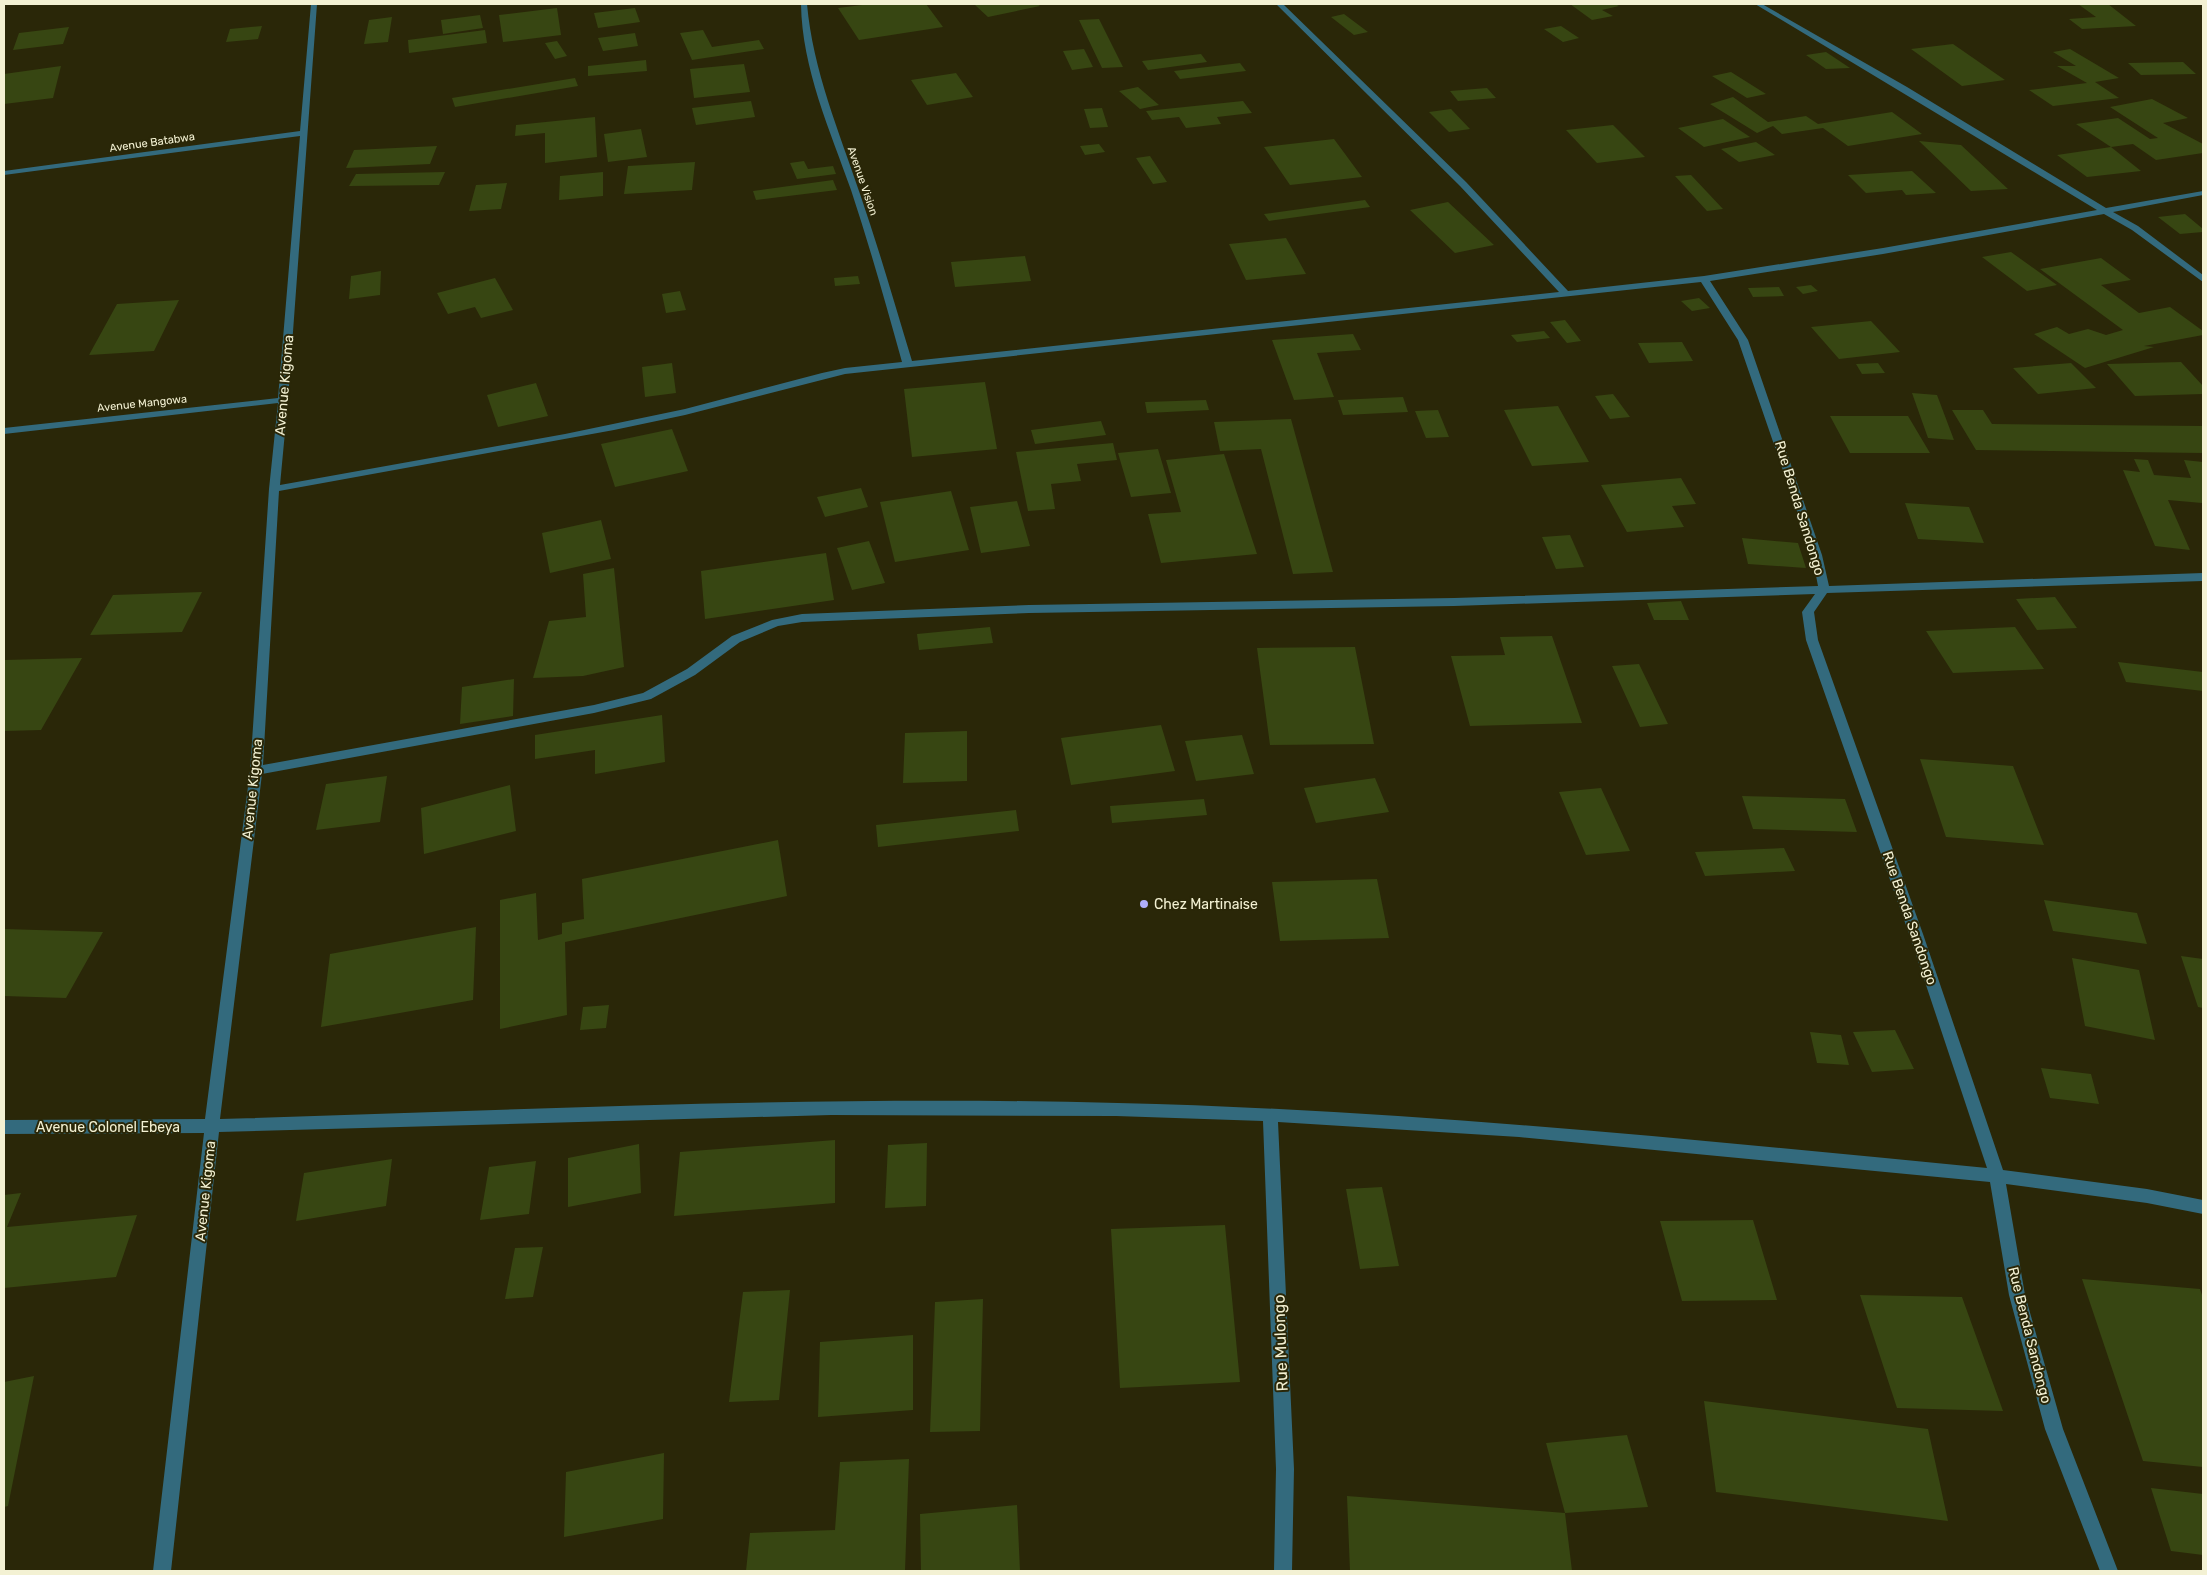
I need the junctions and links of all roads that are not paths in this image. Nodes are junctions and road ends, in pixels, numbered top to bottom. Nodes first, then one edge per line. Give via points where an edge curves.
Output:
1 (314, 4) edge
2 (804, 4) edge
3 (1279, 4) edge
4 (1758, 4) edge
5 (304, 133) junction
6 (4, 173) edge
7 (2203, 193) edge
8 (2106, 211) junction
9 (2203, 279) edge
10 (1704, 280) junction
11 (1566, 293) junction
12 (908, 365) junction
13 (283, 400) junction
14 (4, 431) edge
15 (274, 489) junction
16 (2203, 577) edge
17 (1824, 589) junction
18 (256, 771) junction
19 (1270, 1115) junction
20 (212, 1126) junction
21 (4, 1127) edge
22 (1997, 1176) junction
23 (2203, 1206) edge
24 (162, 1571) edge
25 (1283, 1571) edge
26 (2109, 1571) edge

1 - 5 street, Avenue Kigoma
2 - 12 street, Avenue Vision via 813,72 861,208
3 - 11 street via 1463,184
4 - 8 street
5 - 6 street, Avenue Batabwa
5 - 13 street, Avenue Kigoma
7 - 8 street
8 - 9 street via 2152,239
8 - 10 street
10 - 11 street
10 - 17 street, Rue Benda Sandongo via 1743,340 1806,521
11 - 12 street
12 - 15 street via 813,377 662,417
13 - 14 street, Avenue Mangowa
13 - 15 street, Avenue Kigoma
15 - 18 street, Avenue Kigoma
16 - 17 street
17 - 18 street via 1482,602 1020,609 802,618 776,623 736,639 690,672 647,696
17 - 22 street, Rue Benda Sandongo via 1808,612 1812,640
18 - 20 street, Avenue Kigoma
19 - 20 street, Avenue Colonel Ebeya via 1116,1108 831,1108
19 - 22 street, Avenue Colonel Ebeya via 1519,1130
19 - 25 street, Rue Mulongo via 1285,1469
20 - 21 street, Avenue Colonel Ebeya
20 - 24 street, Avenue Kigoma
22 - 23 street, Avenue Colonel Ebeya
22 - 26 street, Rue Benda Sandongo via 2017,1295 2054,1429

